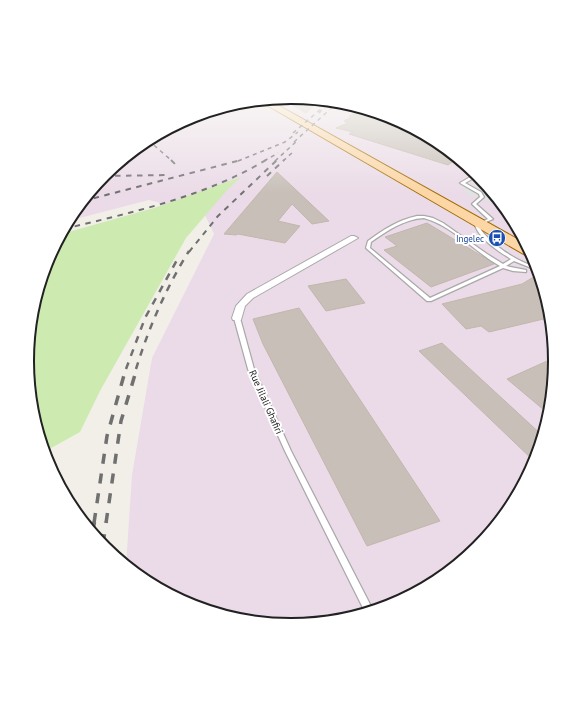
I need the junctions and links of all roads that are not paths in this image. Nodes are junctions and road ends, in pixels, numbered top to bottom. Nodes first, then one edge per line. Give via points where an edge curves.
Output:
1 (309, 126) edge
2 (316, 126) edge
3 (472, 177) edge
4 (481, 221) junction
5 (354, 238) dead end
6 (518, 240) edge
7 (521, 246) edge
8 (514, 260) junction
9 (503, 266) junction
10 (530, 267) edge
11 (524, 271) dead end
12 (237, 318) joint
13 (367, 607) edge

1 - 4 main road
2 - 4 main road
3 - 4 lane via 462,183 480,193 482,197 474,204 475,207 491,219
4 - 6 main road
4 - 7 main road
4 - 8 lane via 475,225 479,232
5 - 12 street, Rue Jilali Ghafiri via 250,296 241,304
8 - 9 lane
8 - 10 lane
9 - 9 lane via 430,300 368,248 369,242 387,229 411,219 425,217
9 - 11 lane
12 - 13 lane, Rue Jilali Ghafiri via 251,369 288,451

